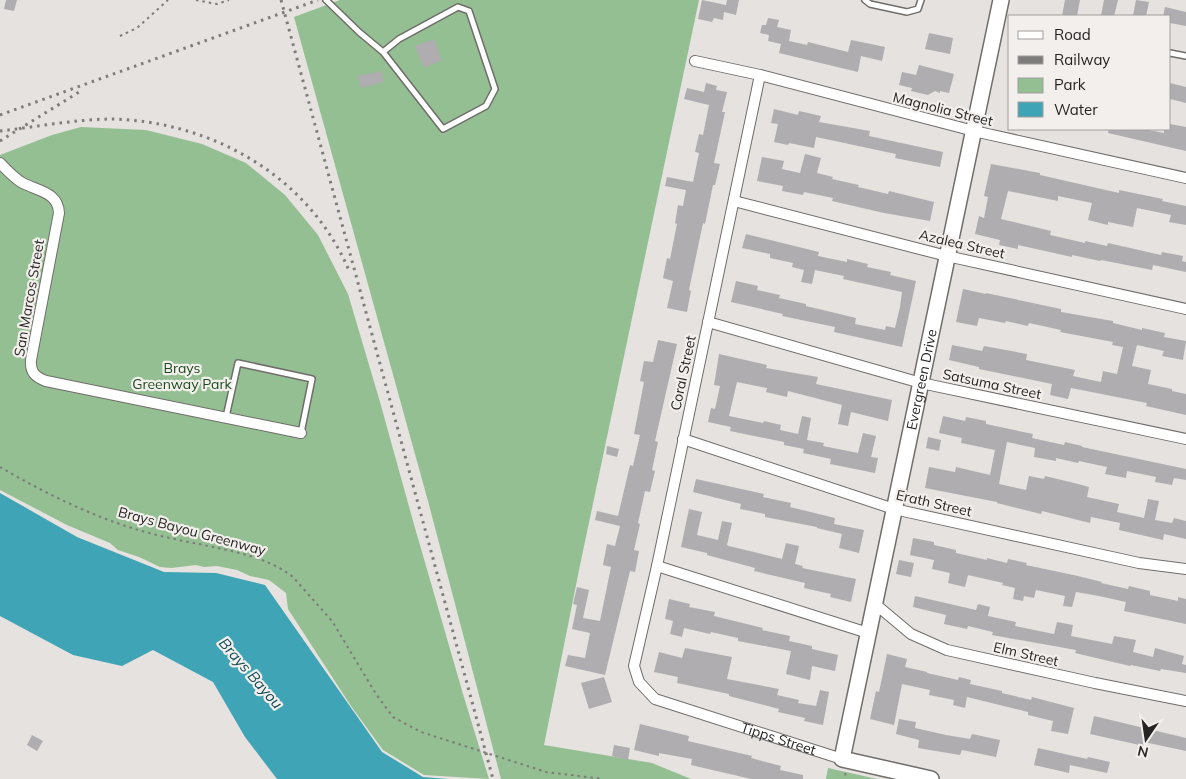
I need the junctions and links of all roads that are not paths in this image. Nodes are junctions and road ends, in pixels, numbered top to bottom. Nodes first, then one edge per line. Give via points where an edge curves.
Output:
1 (326, 0) edge
2 (865, 0) edge
3 (921, 0) edge
4 (1001, 0) edge
5 (384, 52) junction
6 (1171, 53) edge
7 (1186, 56) edge
8 (696, 61) dead end
9 (760, 75) junction
10 (974, 131) junction
11 (0, 163) edge
12 (1186, 178) edge
13 (734, 201) junction
14 (947, 256) junction
15 (1186, 309) edge
16 (708, 322) junction
17 (921, 383) junction
18 (226, 418) junction
19 (301, 433) joint
20 (683, 439) junction
21 (1186, 439) edge
22 (894, 509) junction
23 (656, 566) junction
24 (1186, 569) edge
25 (874, 603) junction
26 (868, 633) junction
27 (637, 677) joint
28 (1186, 701) edge
29 (842, 759) junction
30 (931, 779) edge

1 - 5 lane
2 - 3 lane via 907,12 918,9
4 - 10 street, Evergreen Drive
5 - 5 lane via 442,129 486,106 495,89 469,11 458,7 399,39
6 - 7 lane
8 - 9 street, Magnolia Street
9 - 10 street, Magnolia Street
9 - 13 street, Coral Street
10 - 12 street, Magnolia Street
10 - 14 street, Evergreen Drive
11 - 18 street, San Marcos Street via 23,183 53,198 58,204 31,365 34,374 46,381
13 - 14 street, Azalea Street
13 - 16 street, Coral Street
14 - 15 street, Azalea Street
14 - 17 street, Evergreen Drive
16 - 17 street, Satsuma Street
16 - 20 street, Coral Street
17 - 21 street, Satsuma Street
17 - 22 street, Evergreen Drive
18 - 19 street
18 - 19 lane via 238,363 255,366 312,379
20 - 22 street, Erath Street
20 - 23 street, Coral Street
22 - 24 street, Erath Street via 1139,563
22 - 25 street, Evergreen Drive
23 - 26 street
23 - 27 street, Coral Street via 634,666
25 - 26 street, Evergreen Drive
25 - 28 street, Elm Street via 911,634 947,650
26 - 29 street, Evergreen Drive
27 - 29 street, Tipps Street via 655,699
29 - 30 street, Tipps Street

